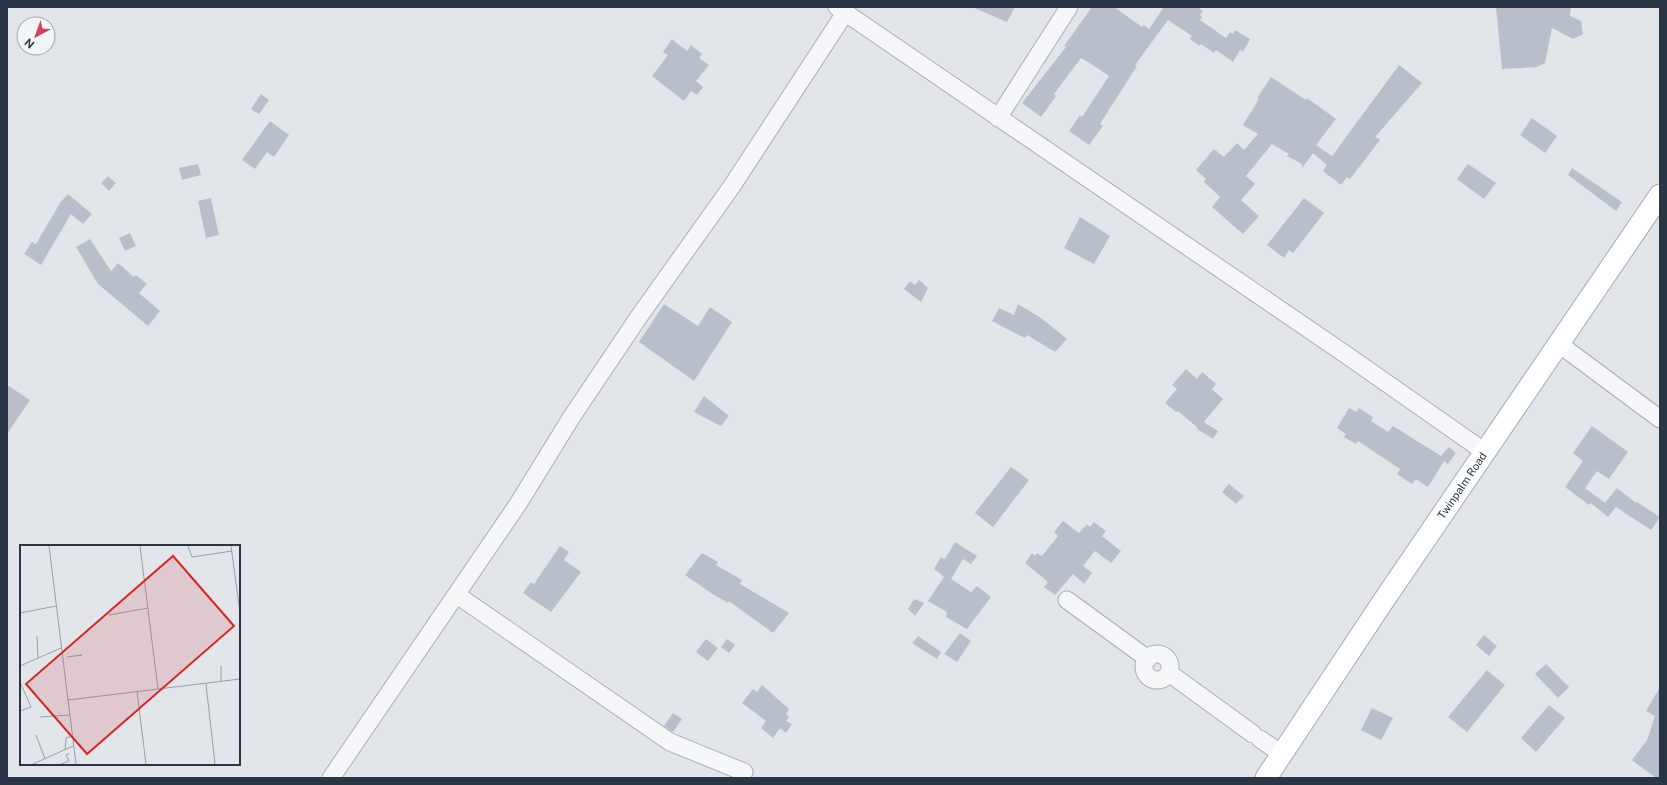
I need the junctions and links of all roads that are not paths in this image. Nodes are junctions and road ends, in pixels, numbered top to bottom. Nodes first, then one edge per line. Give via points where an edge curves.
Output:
1 (1069, 7) edge
2 (841, 10) edge
3 (998, 118) junction
4 (1660, 195) edge
5 (1559, 344) junction
6 (1660, 419) edge
7 (1485, 452) junction
8 (457, 595) junction
9 (1067, 600) dead end
10 (1282, 754) junction
11 (744, 772) dead end
12 (331, 778) edge
13 (1266, 778) edge

1 - 3 street
2 - 3 street
2 - 8 street via 732,186 583,399 518,504
3 - 7 street via 1346,354
4 - 5 main road, Twinpalm Road
5 - 6 street
5 - 7 main road, Twinpalm Road
7 - 10 main road, Twinpalm Road
8 - 11 street via 670,742
8 - 12 street
9 - 10 street via 1148,659 1145,667 1149,677 1157,680 1169,673
10 - 13 main road, Twinpalm Road

